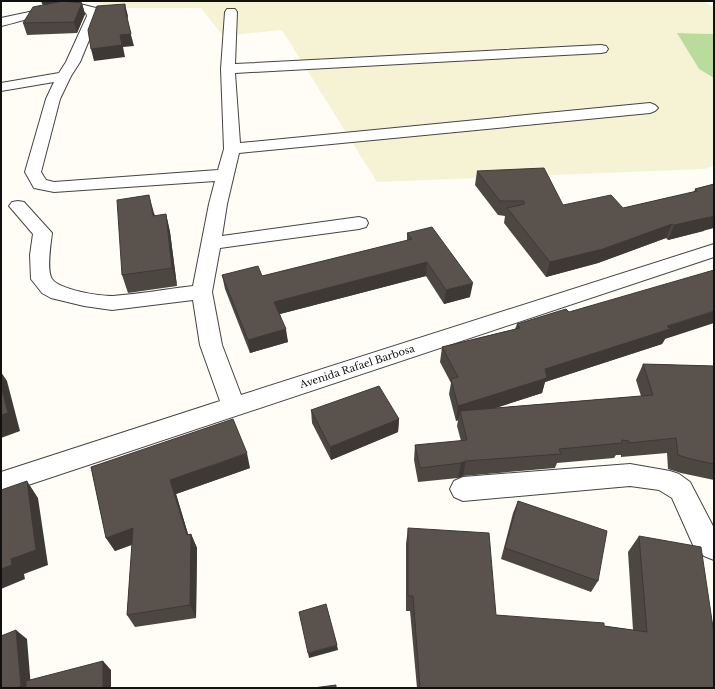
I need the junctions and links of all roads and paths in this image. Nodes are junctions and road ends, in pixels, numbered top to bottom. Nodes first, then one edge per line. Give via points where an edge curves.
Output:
1 (231, 12) dead end
2 (1, 22) edge
3 (602, 49) dead end
4 (228, 69) junction
5 (64, 76) junction
6 (1, 87) edge
7 (650, 108) dead end
8 (232, 149) junction
9 (225, 175) junction
10 (18, 206) dead end
11 (359, 223) dead end
12 (212, 243) junction
13 (714, 250) edge
14 (202, 292) junction
15 (234, 406) junction
16 (1, 483) edge
17 (463, 489) dead end
18 (714, 546) edge

1 - 4 street
2 - 5 street via 62,8 92,11 93,16 73,62
3 - 4 street
4 - 8 street
5 - 6 street
5 - 9 street via 53,99 33,172 40,184 54,187
7 - 8 street
8 - 9 street
9 - 12 street
10 - 14 street via 43,232 40,255 41,279 58,293 84,300 112,303
11 - 12 street
12 - 14 street
13 - 15 street, Avenida Rafael Barbosa
14 - 15 street via 211,345
15 - 16 street, Avenida Rafael Barbosa
17 - 18 street via 630,475 659,479 670,482 681,490 703,536

